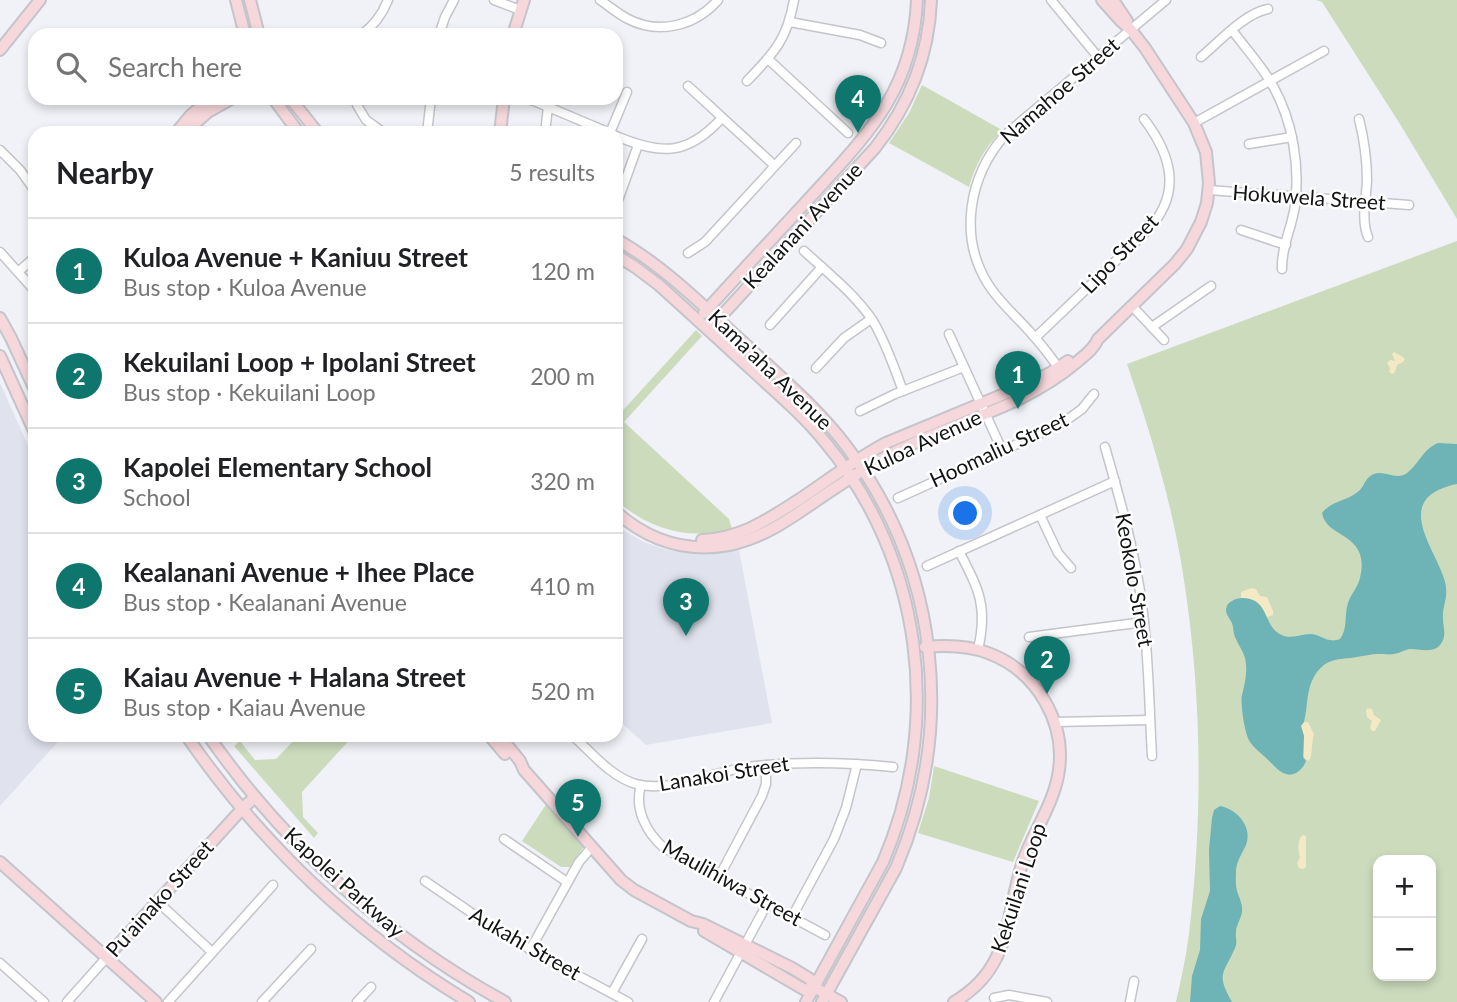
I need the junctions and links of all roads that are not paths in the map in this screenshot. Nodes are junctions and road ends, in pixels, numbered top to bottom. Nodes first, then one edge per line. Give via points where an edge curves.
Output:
1 (40, 0) edge
2 (236, 0) edge
3 (250, 0) edge
4 (388, 0) edge
5 (454, 0) edge
6 (494, 0) edge
7 (718, 0) edge
8 (794, 0) edge
9 (916, 0) edge
10 (931, 0) edge
11 (1051, 0) edge
12 (1102, 0) edge
13 (1113, 0) edge
14 (1166, 0) edge
15 (605, 1) edge
16 (522, 5) edge
17 (1268, 9) dead end
18 (790, 22) junction
19 (243, 28) edge
20 (257, 28) edge
21 (370, 28) edge
22 (441, 28) edge
23 (515, 28) edge
24 (1132, 30) junction
25 (1232, 30) junction
26 (881, 43) dead end
27 (0, 50) edge
28 (1324, 51) dead end
29 (1098, 57) junction
30 (1200, 57) dead end
31 (768, 59) junction
32 (747, 81) dead end
33 (1270, 81) junction
34 (688, 86) dead end
35 (627, 92) dead end
36 (623, 102) edge
37 (203, 105) edge
38 (220, 105) edge
39 (278, 105) edge
40 (296, 105) edge
41 (357, 105) dead end
42 (430, 105) edge
43 (503, 105) edge
44 (548, 105) edge
45 (554, 105) edge
46 (622, 105) edge
47 (722, 118) junction
48 (1144, 119) dead end
49 (1359, 119) dead end
50 (1194, 122) junction
51 (182, 126) edge
52 (192, 126) edge
53 (294, 126) edge
54 (312, 126) edge
55 (374, 126) edge
56 (428, 126) edge
57 (501, 126) edge
58 (546, 126) edge
59 (596, 126) edge
60 (613, 126) edge
61 (848, 133) dead end
62 (1292, 137) junction
63 (623, 139) edge
64 (796, 142) dead end
65 (1249, 144) dead end
66 (638, 145) junction
67 (0, 150) edge
68 (774, 165) junction
69 (28, 181) edge
70 (623, 187) edge
71 (1209, 190) junction
72 (1296, 197) junction
73 (1365, 202) junction
74 (1409, 205) dead end
75 (1241, 230) dead end
76 (1368, 237) dead end
77 (623, 243) edge
78 (1286, 245) junction
79 (804, 251) dead end
80 (0, 252) edge
81 (688, 253) dead end
82 (623, 259) edge
83 (28, 263) edge
84 (822, 267) junction
85 (1282, 269) dead end
86 (18, 272) junction
87 (28, 283) edge
88 (1211, 286) dead end
89 (1132, 306) junction
90 (707, 309) junction
91 (0, 318) edge
92 (718, 319) junction
93 (871, 319) junction
94 (697, 320) junction
95 (770, 325) dead end
96 (1152, 327) junction
97 (708, 330) junction
98 (949, 334) dead end
99 (1035, 337) junction
100 (1164, 340) dead end
101 (0, 356) edge
102 (964, 367) junction
103 (816, 368) dead end
104 (1061, 370) junction
105 (28, 375) edge
106 (903, 391) junction
107 (1094, 394) dead end
108 (981, 403) junction
109 (28, 407) edge
110 (860, 411) dead end
111 (986, 414) junction
112 (1105, 447) dead end
113 (1002, 450) junction
114 (860, 465) junction
115 (848, 473) junction
116 (1115, 481) junction
117 (898, 498) dead end
118 (1040, 515) junction
119 (623, 518) edge
120 (959, 551) junction
121 (927, 566) dead end
122 (1071, 568) dead end
123 (1144, 622) junction
124 (1029, 637) dead end
125 (929, 646) junction
126 (915, 648) junction
127 (978, 650) junction
128 (1150, 719) junction
129 (1055, 722) junction
130 (191, 742) edge
131 (213, 742) edge
132 (495, 742) edge
133 (505, 742) edge
134 (580, 742) edge
135 (1152, 756) dead end
136 (857, 764) junction
137 (766, 765) junction
138 (893, 767) dead end
139 (524, 770) junction
140 (640, 785) junction
141 (255, 797) junction
142 (242, 809) junction
143 (504, 839) dead end
144 (591, 848) junction
145 (0, 862) edge
146 (719, 877) junction
147 (425, 881) dead end
148 (567, 882) junction
149 (273, 885) dead end
150 (158, 902) junction
151 (767, 904) junction
152 (792, 917) junction
153 (825, 935) dead end
154 (642, 939) dead end
155 (312, 948) dead end
156 (743, 949) junction
157 (530, 950) junction
158 (212, 952) junction
159 (107, 957) junction
160 (0, 963) edge
161 (1134, 981) dead end
162 (371, 987) dead end
163 (814, 988) junction
164 (612, 993) junction
165 (824, 998) edge
166 (994, 998) dead end
167 (44, 1002) edge
168 (67, 1002) edge
169 (156, 1002) edge
170 (168, 1002) edge
171 (262, 1002) edge
172 (357, 1002) edge
173 (469, 1002) edge
174 (505, 1002) edge
175 (628, 1002) edge
176 (714, 1002) edge
177 (806, 1002) edge
178 (841, 1002) edge
179 (954, 1002) edge
180 (1047, 1002) edge
181 (1130, 1002) edge

1 - 27 street
2 - 19 street
3 - 20 street
4 - 21 street
5 - 22 street
6 - 16 street
7 - 15 street via 692,20 660,27 629,19
8 - 18 street
9 - 90 street, Kealanani Avenue via 906,62 877,121
10 - 92 street, Kealanani Avenue via 920,67 894,122
11 - 29 street
12 - 24 street, Kuloa Avenue
13 - 24 street, Kuloa Avenue
14 - 24 street, Namahoe Street
16 - 23 street
17 - 25 street via 1253,13
18 - 26 street
18 - 31 street
24 - 29 street, Namahoe Street
24 - 50 street, Kuloa Avenue
25 - 30 street
25 - 33 street
28 - 33 street
29 - 99 street, Namahoe Street via 1005,135 985,162 973,193 970,225 979,267 995,294
31 - 32 street
31 - 61 street
33 - 50 street
33 - 62 street
34 - 47 street
35 - 36 street
37 - 51 street
38 - 52 street
39 - 53 street
40 - 54 street
41 - 55 street
42 - 56 street
43 - 57 street
44 - 58 street
45 - 59 street
46 - 60 street
47 - 66 street via 689,144 664,149
47 - 68 street
48 - 99 street, Lipo Street via 1167,160 1169,185 1163,208 1151,227
49 - 73 street via 1366,160
50 - 71 street, Kuloa Avenue via 1206,152
62 - 65 street
62 - 72 street
63 - 66 street
64 - 68 street
66 - 70 street
67 - 69 street
68 - 81 street via 705,242
71 - 72 street, Hokuwela Street
71 - 89 street, Kuloa Avenue via 1202,222 1188,249
72 - 73 street, Hokuwela Street
72 - 78 street
73 - 74 street, Hokuwela Street
73 - 76 street
75 - 78 street
77 - 90 street, Kama'aha Avenue via 656,264
78 - 85 street
79 - 84 street
80 - 86 street
82 - 94 street, Kama'aha Avenue
83 - 86 street
84 - 93 street
84 - 95 street
86 - 87 street
88 - 96 street
89 - 96 street
89 - 104 street, Kuloa Avenue via 1095,345
90 - 92 street, Kama'aha Avenue
90 - 94 street, Kealanani Avenue
91 - 105 street
92 - 97 street, Kealanani Avenue
92 - 114 street, Kama'aha Avenue via 810,404
93 - 103 street via 838,343
93 - 106 street
94 - 97 street, Kama'aha Avenue
96 - 100 street
97 - 115 street, Kama'aha Avenue via 800,414
98 - 102 street
99 - 104 street, Namahoe Street
101 - 109 street
102 - 106 street
102 - 108 street
104 - 108 street, Kuloa Avenue
104 - 111 street, Kuloa Avenue via 1031,394
106 - 110 street
107 - 113 street, Hoomaliu Street via 1068,419
108 - 111 street
108 - 114 street, Kuloa Avenue via 896,438
111 - 113 street
111 - 114 street, Kuloa Avenue
112 - 116 street, Keokolo Street
113 - 117 street, Hoomaliu Street
114 - 115 street, Kuloa Avenue
114 - 125 street, Kama'aha Avenue via 904,549
115 - 119 street, Kuloa Avenue via 782,524 741,542 712,547 680,545 658,540
115 - 126 street, Kama'aha Avenue via 891,554
116 - 118 street
116 - 123 street, Keokolo Street
118 - 120 street
118 - 122 street via 1058,553
120 - 121 street
120 - 127 street via 982,604
123 - 124 street
123 - 128 street, Keokolo Street
125 - 126 street, Kekuilani Loop
125 - 127 street, Kekuilani Loop
125 - 165 street, Kama'aha Avenue via 927,766 905,846
126 - 163 street, Kama'aha Avenue via 915,739 908,785 883,862
127 - 129 street, Kekuilani Loop via 1029,679
128 - 129 street
128 - 135 street, Keokolo Street
129 - 179 street, Kekuilani Loop via 1060,757 1056,785 1026,855 1004,941 982,979
130 - 142 street, Kapolei Parkway
131 - 141 street, Kapolei Parkway
132 - 139 street
133 - 139 street
134 - 140 street, Lanakoi Street via 617,775
136 - 137 street, Lanakoi Street
136 - 138 street, Lanakoi Street
136 - 152 street via 837,831
137 - 140 street, Lanakoi Street via 665,786
137 - 146 street via 762,796
139 - 144 street
140 - 146 street, Maulihiwa Street via 640,812 655,839 670,852
141 - 142 street, Pu'ainako Street
141 - 174 street, Kapolei Parkway via 374,914 439,962
142 - 150 street, Pu'ainako Street
142 - 173 street, Kapolei Parkway via 347,915
143 - 148 street
144 - 148 street
144 - 156 street via 627,886
145 - 159 street
146 - 151 street, Maulihiwa Street
147 - 157 street, Aukahi Street
148 - 157 street
149 - 158 street
150 - 158 street
150 - 159 street, Pu'ainako Street
151 - 152 street, Maulihiwa Street
151 - 156 street
152 - 153 street, Maulihiwa Street
154 - 164 street
155 - 171 street
156 - 163 street via 804,990
156 - 176 street
157 - 164 street, Aukahi Street
158 - 170 street
159 - 168 street, Pu'ainako Street
159 - 169 street
160 - 167 street
161 - 181 street
162 - 172 street
163 - 165 street
163 - 177 street, Kama'aha Avenue
164 - 175 street, Aukahi Street
165 - 178 street
166 - 180 street via 1009,995

